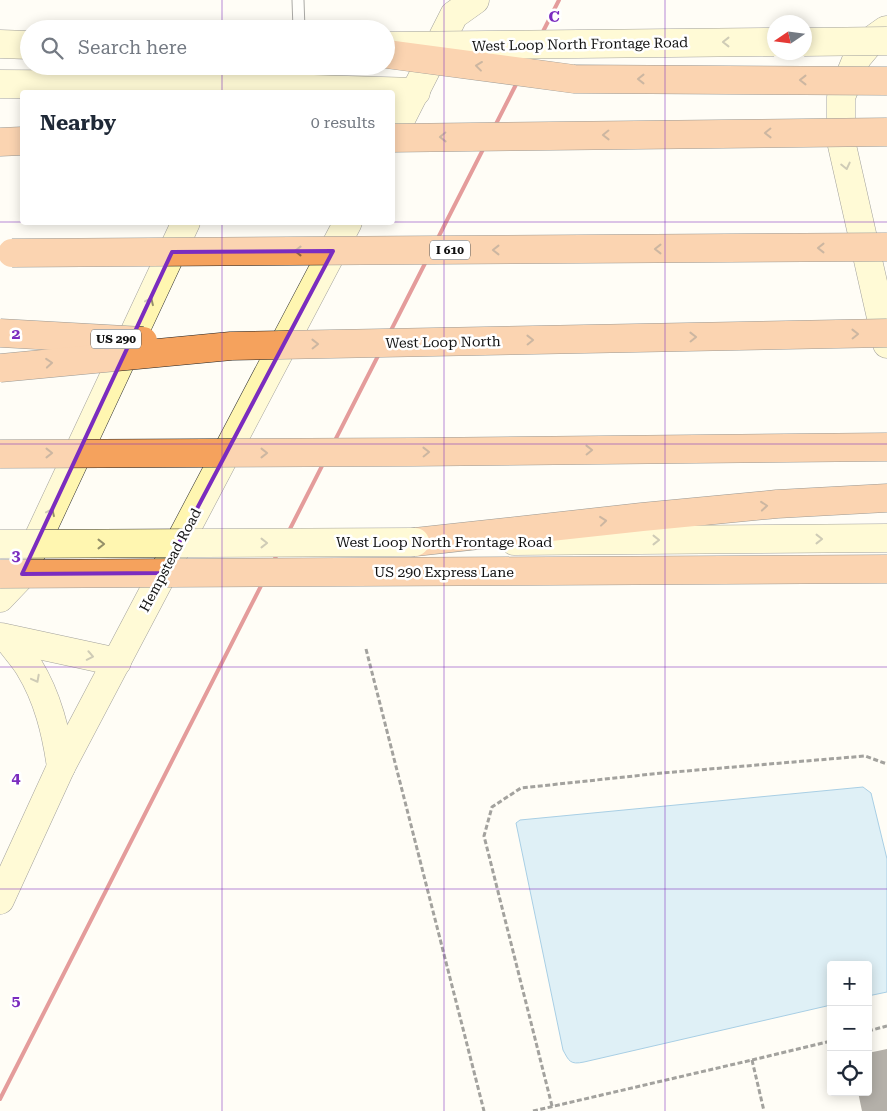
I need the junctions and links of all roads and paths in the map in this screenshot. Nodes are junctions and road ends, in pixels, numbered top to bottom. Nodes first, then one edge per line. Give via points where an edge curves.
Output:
1 (298, 0) edge
2 (459, 5) edge
3 (299, 20) edge
4 (887, 29) edge
5 (767, 42) edge
6 (812, 42) edge
7 (887, 42) edge
8 (0, 44) edge
9 (20, 45) edge
10 (395, 46) edge
11 (395, 55) edge
12 (300, 78) edge
13 (887, 81) edge
14 (0, 84) edge
15 (182, 89) edge
16 (416, 92) junction
17 (395, 132) edge
18 (887, 132) edge
19 (395, 138) edge
20 (0, 142) edge
21 (20, 142) edge
22 (185, 225) edge
23 (346, 225) edge
24 (887, 247) edge
25 (6, 253) edge
26 (0, 332) edge
27 (887, 333) edge
28 (887, 344) edge
29 (232, 346) junction
30 (0, 368) edge
31 (887, 447) edge
32 (0, 454) edge
33 (887, 498) edge
34 (887, 538) edge
35 (415, 542) junction
36 (0, 544) edge
37 (887, 569) edge
38 (0, 574) edge
39 (0, 598) edge
40 (4, 638) edge
41 (366, 649) dead end
42 (117, 662) junction
43 (887, 764) edge
44 (61, 767) junction
45 (0, 900) edge
46 (887, 1026) edge
47 (872, 1030) edge
48 (827, 1041) edge
49 (752, 1060) junction
50 (552, 1106) junction
51 (484, 1111) edge
52 (532, 1111) edge
53 (764, 1111) edge

1 - 3 lane
2 - 16 main road
4 -> 28 main road via 872,40 857,58 841,97 841,141
5 -> 10 main road, West Loop North Frontage Road, bridge
6 - 7 main road, bridge
8 - 9 main road
13 -> 11 highway, bridge via 574,79
12 - 15 main road
12 - 16 main road
14 - 15 main road
16 - 17 main road
18 -> 19 highway, bridge
20 - 21 highway
39 -> 22 main road via 20,577
23 - 42 main road, Hempstead Road
24 -> 25 highway, I 610, bridge
26 - 29 highway, US 290, bridge
29 -> 27 highway, West Loop North, bridge
30 -> 29 highway, West Loop North, bridge
32 -> 31 highway, bridge
35 -> 33 highway via 680,513
35 -> 34 main road, West Loop North Frontage Road
36 -> 35 main road, West Loop North Frontage Road, bridge
37 - 38 highway, US 290 Express Lane, bridge
40 -> 42 main road
40 -> 44 main road via 28,666 44,697 56,734
41 - 51 path
42 - 44 main road, Hempstead Road
43 - 50 path via 866,756 521,788 492,807 484,836
44 - 45 main road, Hempstead Road
46 - 47 path
48 - 49 path
49 - 50 path
49 - 53 path
50 - 52 path

